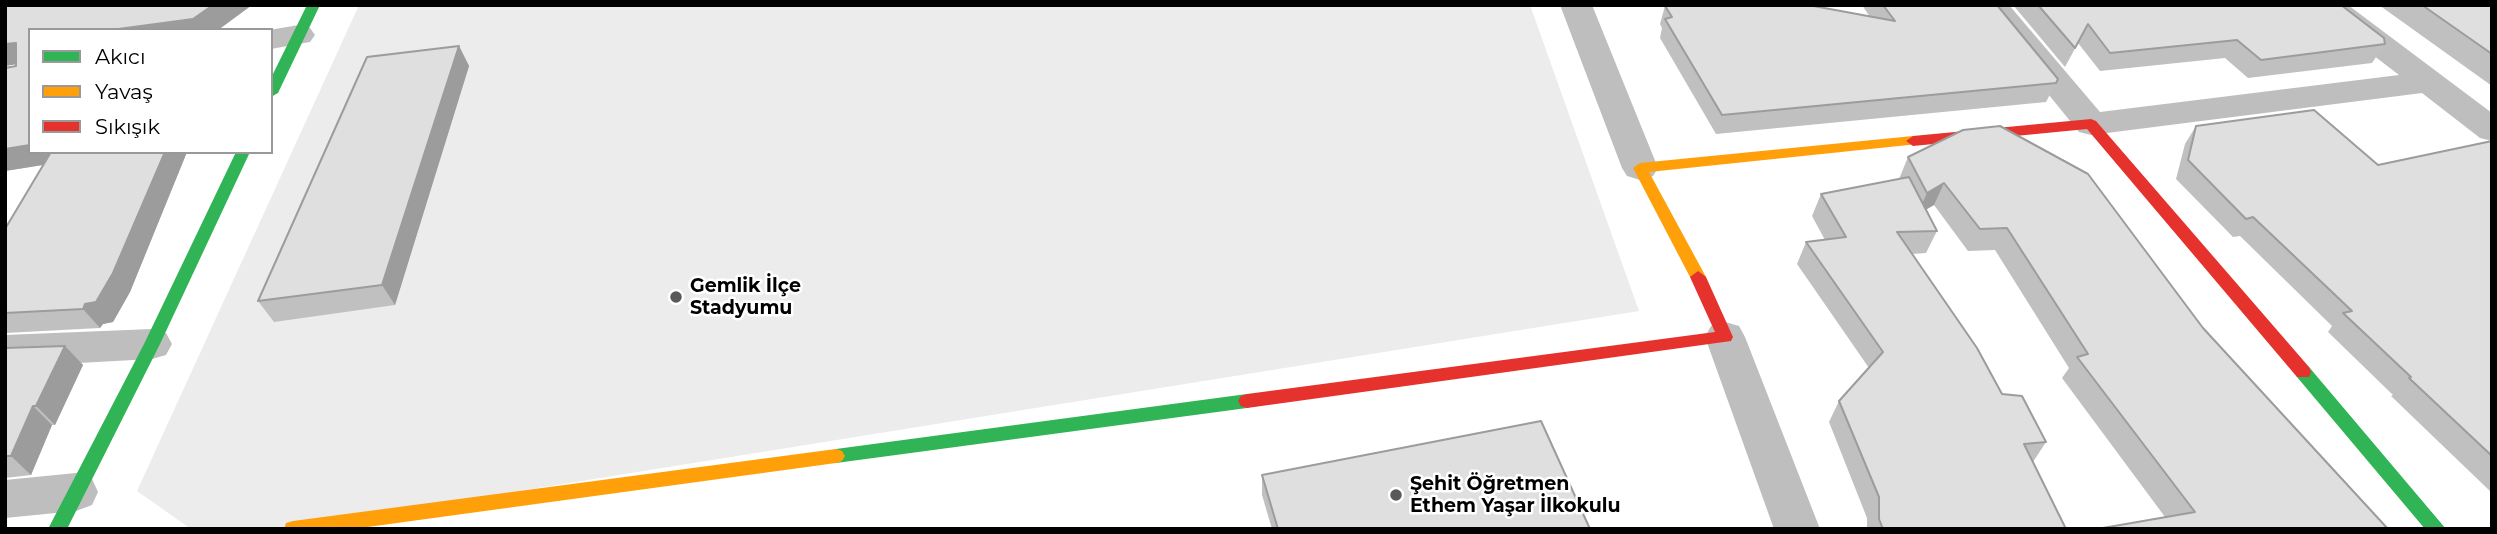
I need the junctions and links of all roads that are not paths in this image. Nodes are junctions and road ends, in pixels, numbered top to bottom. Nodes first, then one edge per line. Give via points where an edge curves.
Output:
1 (314, 5) edge
2 (1576, 5) edge
3 (1992, 5) edge
4 (2328, 5) edge
5 (285, 37) edge
6 (2428, 82) junction
7 (273, 85) edge
8 (2486, 120) edge
9 (2091, 124) junction
10 (242, 154) edge
11 (1640, 167) junction
12 (1725, 337) junction
13 (152, 344) junction
14 (5, 351) edge
15 (5, 499) edge
16 (66, 510) edge
17 (293, 529) edge
18 (1797, 529) edge
19 (2437, 529) edge

1 - 5 street
2 - 11 street
3 - 9 street
4 - 6 street
5 - 7 street
6 - 8 street
6 - 9 street
9 - 11 street
9 - 19 street
10 - 13 street
11 - 12 street
12 - 17 street
12 - 18 street
13 - 14 street
13 - 16 street
15 - 16 street

